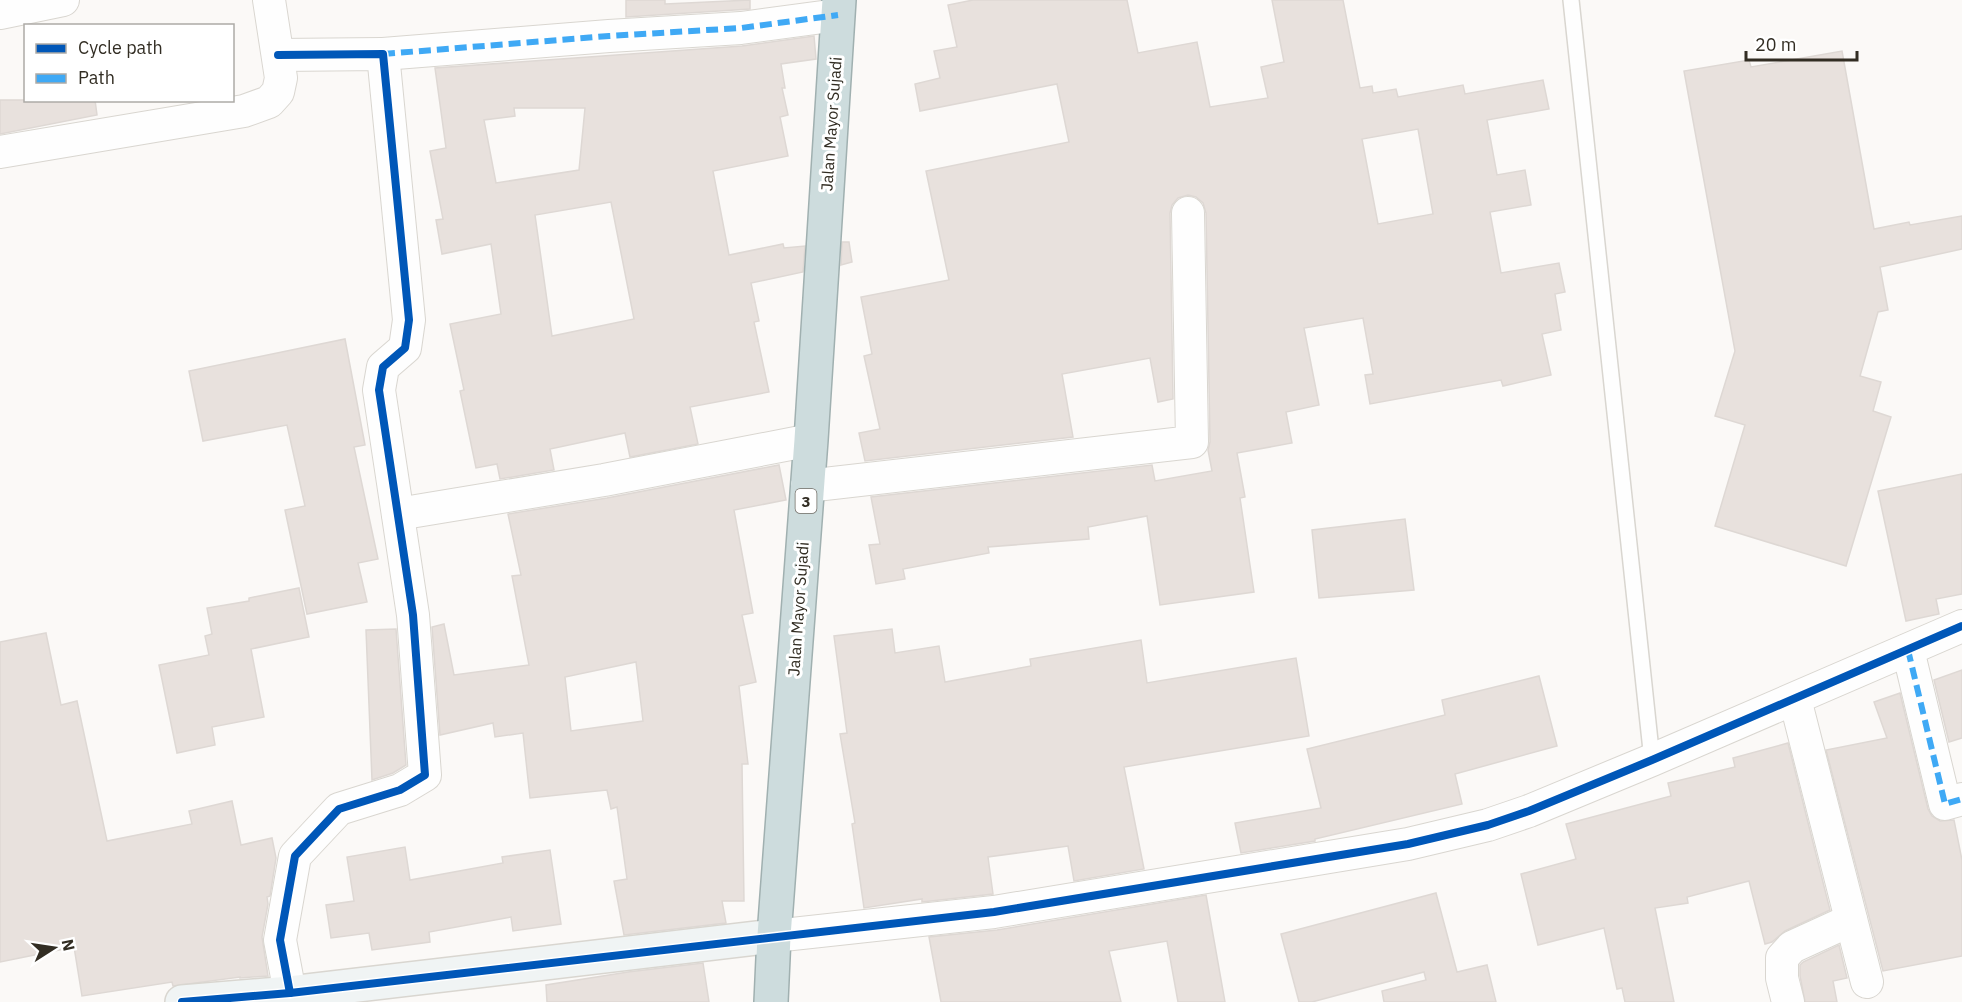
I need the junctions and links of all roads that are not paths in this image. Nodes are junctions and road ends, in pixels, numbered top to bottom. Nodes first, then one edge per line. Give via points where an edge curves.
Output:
1 (63, 0) edge
2 (269, 0) edge
3 (1571, 0) edge
4 (838, 8) edge
5 (0, 13) edge
6 (383, 54) junction
7 (278, 55) junction
8 (0, 152) edge
9 (1188, 213) dead end
10 (810, 440) junction
11 (807, 486) junction
12 (398, 514) junction
13 (1962, 626) edge
14 (1908, 650) junction
15 (1794, 699) junction
16 (1652, 760) junction
17 (1962, 799) edge
18 (1851, 920) junction
19 (774, 936) junction
20 (1867, 982) dead end
21 (290, 993) junction
22 (182, 1002) edge
23 (771, 1002) edge
24 (1788, 1002) edge

1 - 5 street
2 - 7 street
3 - 16 lane
4 - 6 street via 741,28
4 - 10 highway, Jalan Mayor Sujadi / 3
6 - 7 street
6 - 12 street via 409,320 405,348 383,367 379,390
7 - 8 street via 278,92 269,102 244,111
9 - 11 street via 1192,442
10 - 11 highway, Jalan Mayor Sujadi / 3
10 - 12 street
11 - 19 highway, Jalan Mayor Sujadi / 3
12 - 21 street via 413,615 425,775 400,790 339,809 295,856 280,940
13 - 14 street
14 - 15 street
14 - 17 street via 1945,804
15 - 16 street
15 - 18 street
16 - 19 street via 1529,811 1408,844 994,912
18 - 20 street
18 - 24 street via 1792,946 1782,958
19 - 21 street
19 - 23 highway, Jalan Mayor Sujadi / 3
21 - 22 street

